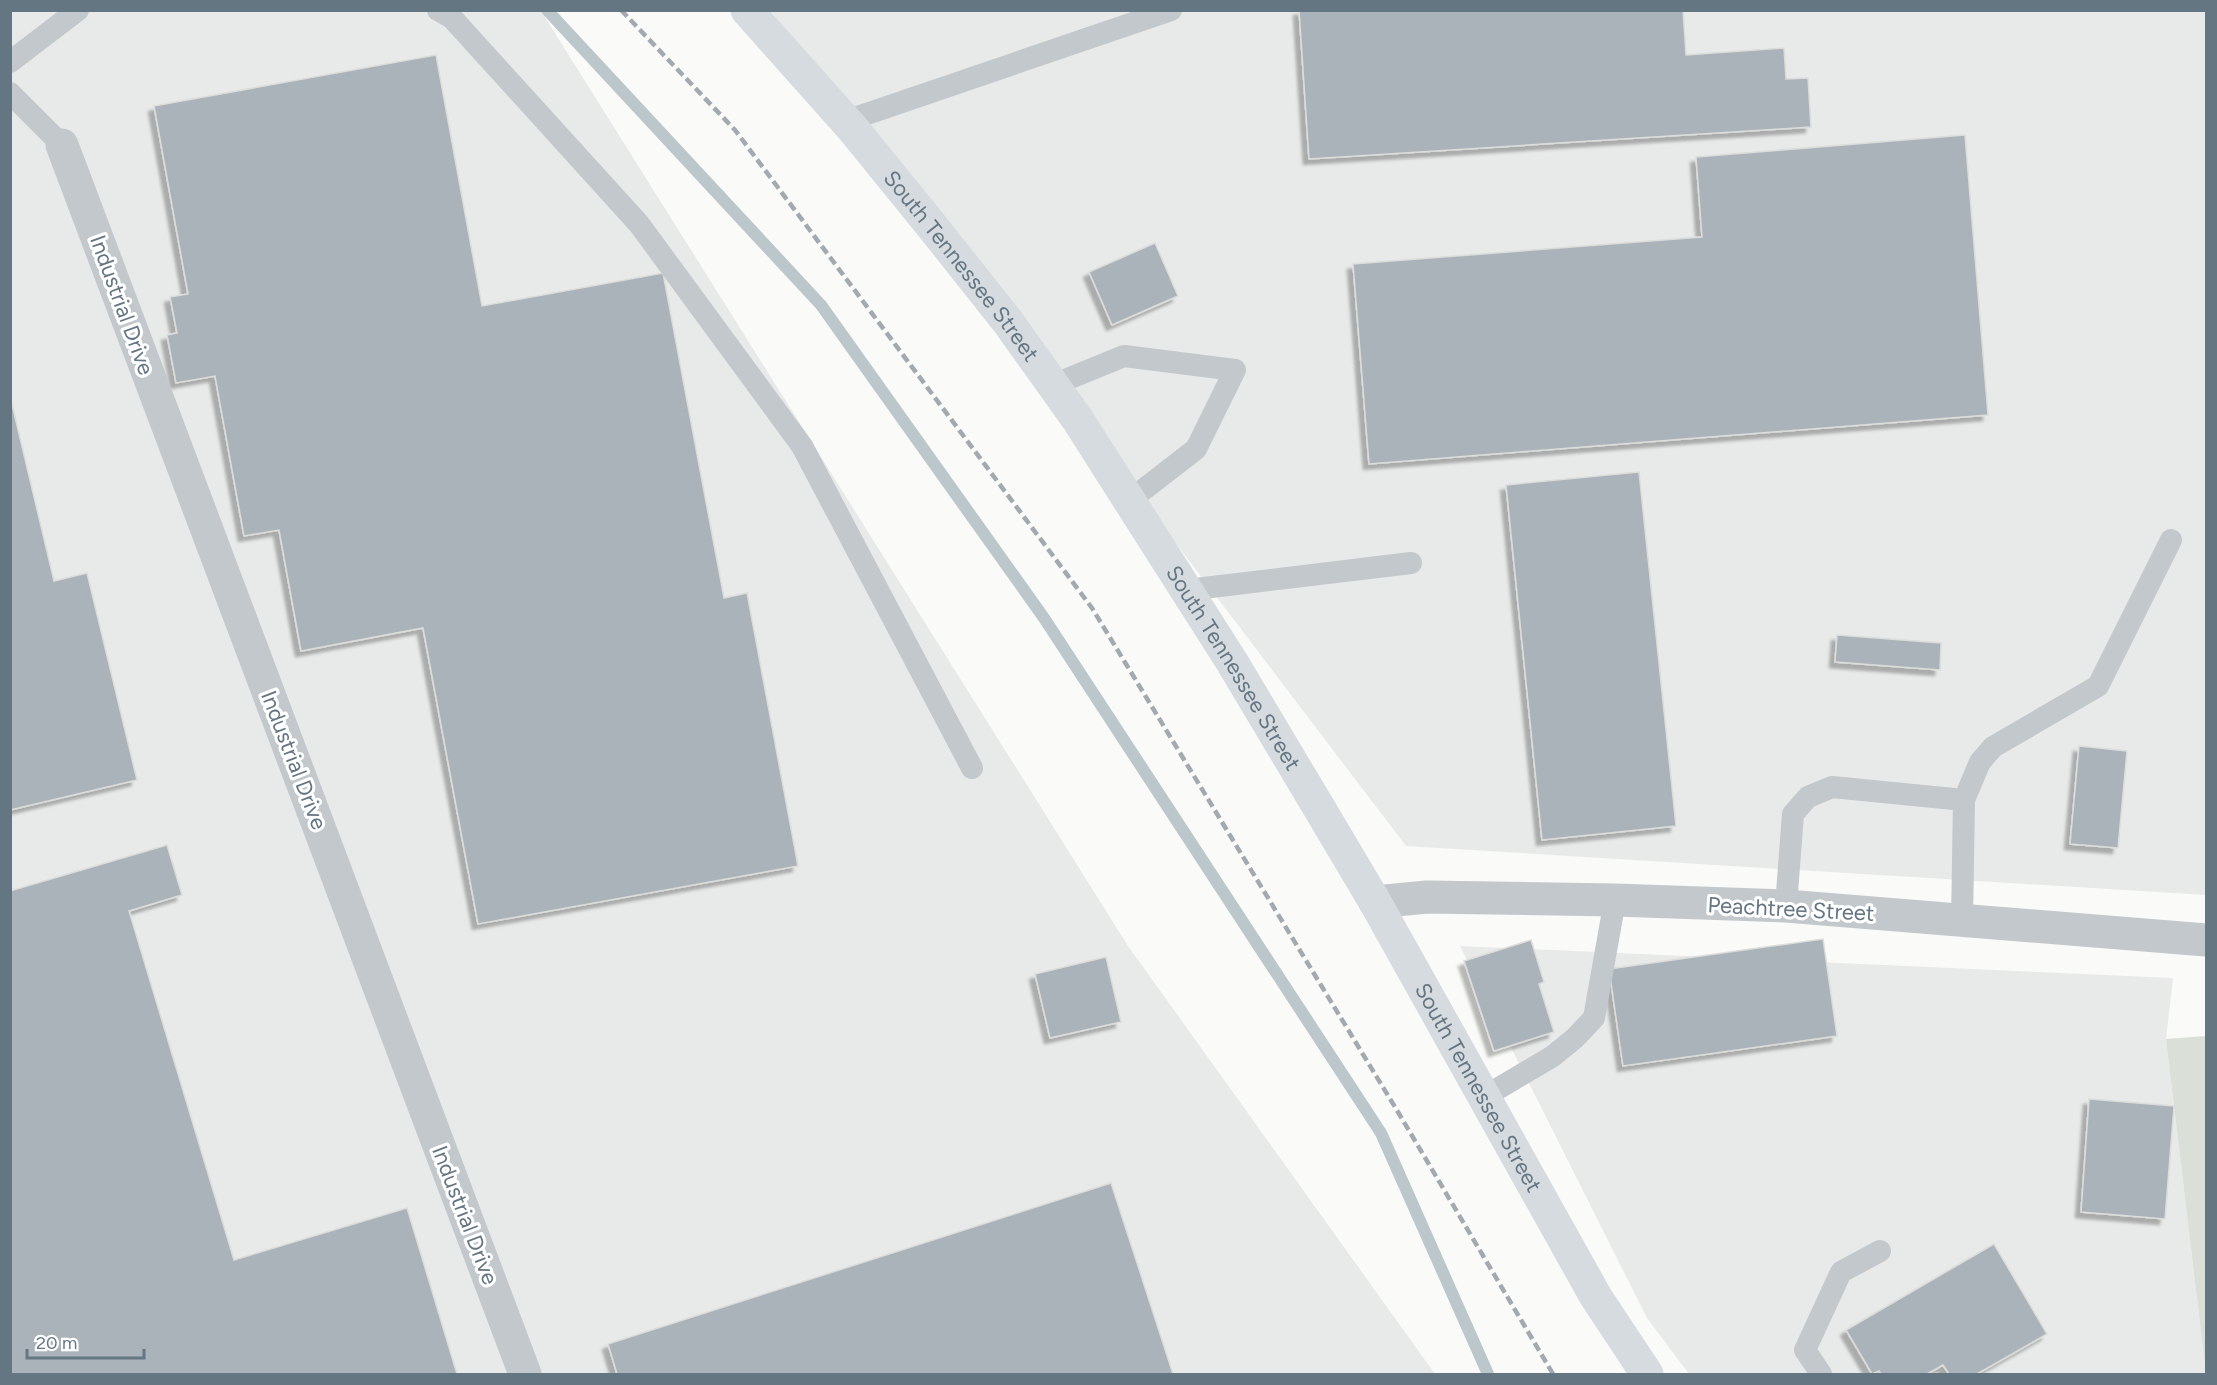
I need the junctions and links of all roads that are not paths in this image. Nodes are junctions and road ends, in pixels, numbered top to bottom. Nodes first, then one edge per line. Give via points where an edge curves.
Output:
1 (78, 10) edge
2 (438, 10) edge
3 (747, 10) edge
4 (1171, 10) edge
5 (10, 62) edge
6 (10, 93) edge
7 (846, 121) junction
8 (62, 145) joint
9 (1053, 386) junction
10 (1130, 500) junction
11 (2171, 540) dead end
12 (1411, 563) dead end
13 (1187, 590) junction
14 (972, 768) dead end
15 (1964, 800) junction
16 (1615, 900) junction
17 (1375, 902) junction
18 (1786, 906) junction
19 (1962, 921) junction
20 (2206, 940) edge
21 (1484, 1097) junction
22 (1880, 1251) dead end
23 (525, 1374) edge
24 (1647, 1374) edge
25 (1821, 1374) edge

1 - 5 lane
2 - 14 lane via 452,18 639,224 802,446
3 - 7 main road, South Tennessee Street
4 - 7 lane
6 - 8 lane
7 - 9 main road, South Tennessee Street via 1008,322
8 - 23 street, Industrial Drive
9 - 10 main road, South Tennessee Street
9 - 10 lane via 1124,356 1235,370 1196,449
10 - 13 main road, South Tennessee Street
11 - 15 lane via 2098,686 1993,747 1980,762
12 - 13 lane
13 - 17 main road, South Tennessee Street
15 - 18 lane via 1832,787 1808,797 1793,814
15 - 19 lane
16 - 17 street, Peachtree Street via 1427,897
16 - 18 street, Peachtree Street
16 - 21 lane via 1594,1018 1553,1056
17 - 21 main road, South Tennessee Street
18 - 19 street, Peachtree Street
19 - 20 street, Peachtree Street
21 - 24 main road, South Tennessee Street via 1596,1297
22 - 25 lane via 1841,1272 1804,1350

